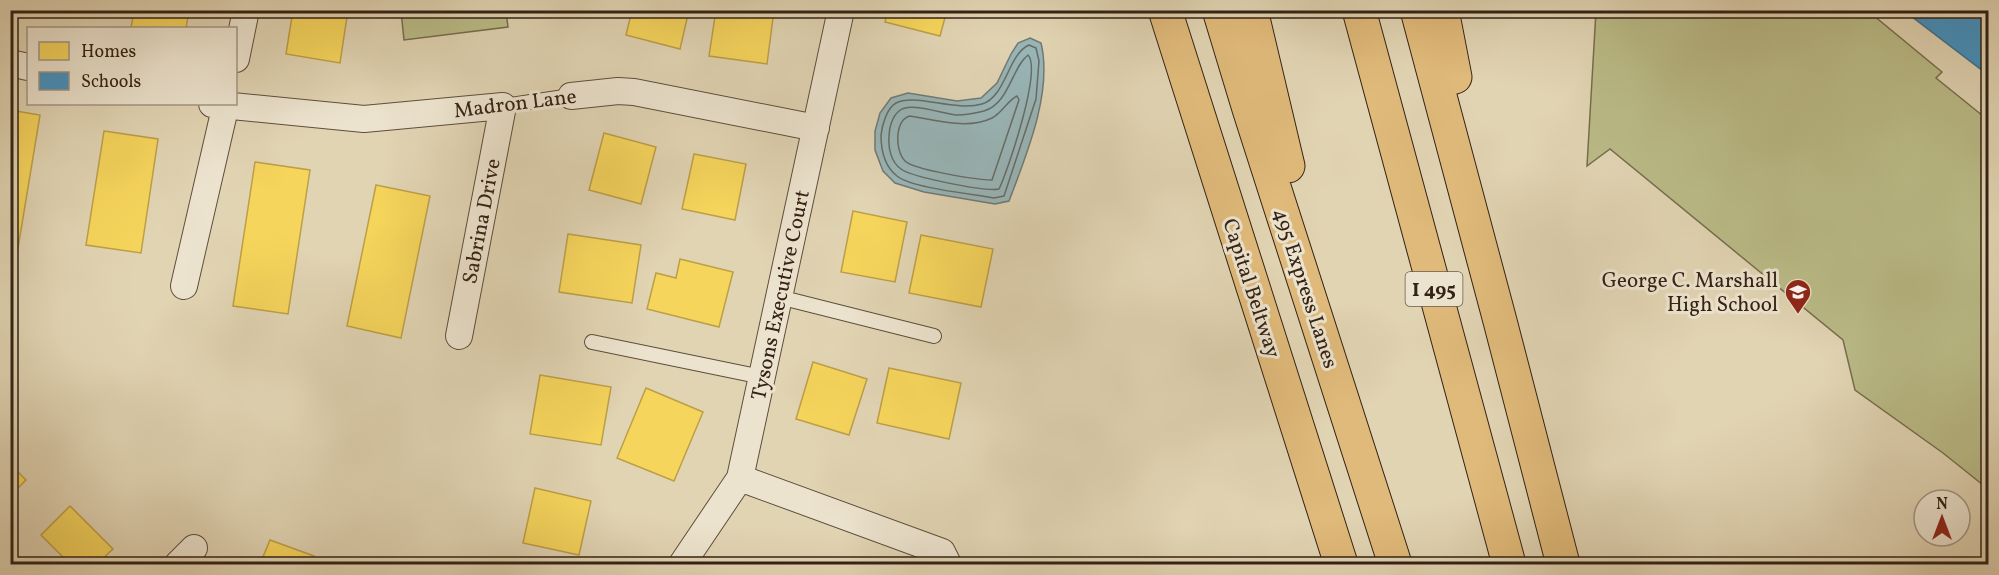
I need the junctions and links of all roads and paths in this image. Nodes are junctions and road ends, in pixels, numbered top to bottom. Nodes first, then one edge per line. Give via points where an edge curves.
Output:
1 (246, 10) edge
2 (841, 10) edge
3 (1163, 10) edge
4 (1219, 10) edge
5 (1251, 10) edge
6 (1417, 10) edge
7 (1442, 10) edge
8 (1360, 12) edge
9 (237, 54) edge
10 (10, 63) edge
11 (27, 67) edge
12 (571, 96) joint
13 (221, 105) edge
14 (231, 105) edge
15 (503, 106) junction
16 (816, 128) junction
17 (184, 286) dead end
18 (780, 297) junction
19 (1500, 321) junction
20 (459, 336) dead end
21 (934, 336) dead end
22 (592, 342) dead end
23 (762, 377) junction
24 (1345, 408) junction
25 (740, 478) junction
26 (945, 558) edge
27 (682, 564) edge
28 (1341, 564) edge
29 (1395, 564) edge
30 (1509, 564) edge
31 (1563, 564) edge

1 - 9 street
2 - 16 street, Tysons Executive Court
3 - 28 highway, Capital Beltway
4 - 24 highway, 495 Express Lanes
5 - 24 highway
6 - 19 highway, I 495
7 - 19 highway
8 - 30 highway, I 495
10 - 11 street
12 - 15 lane, Madron Lane
12 - 16 street, Madron Lane via 634,92
13 - 17 street
14 - 15 street, Madron Lane via 364,119
15 - 20 street, Sabrina Drive
16 - 18 street, Tysons Executive Court
18 - 21 lane
18 - 23 street, Tysons Executive Court
19 - 31 highway, I 495
22 - 23 lane
23 - 25 street, Tysons Executive Court
24 - 29 highway, 495 Express Lanes
25 - 26 street
25 - 27 street, Tysons Executive Court

